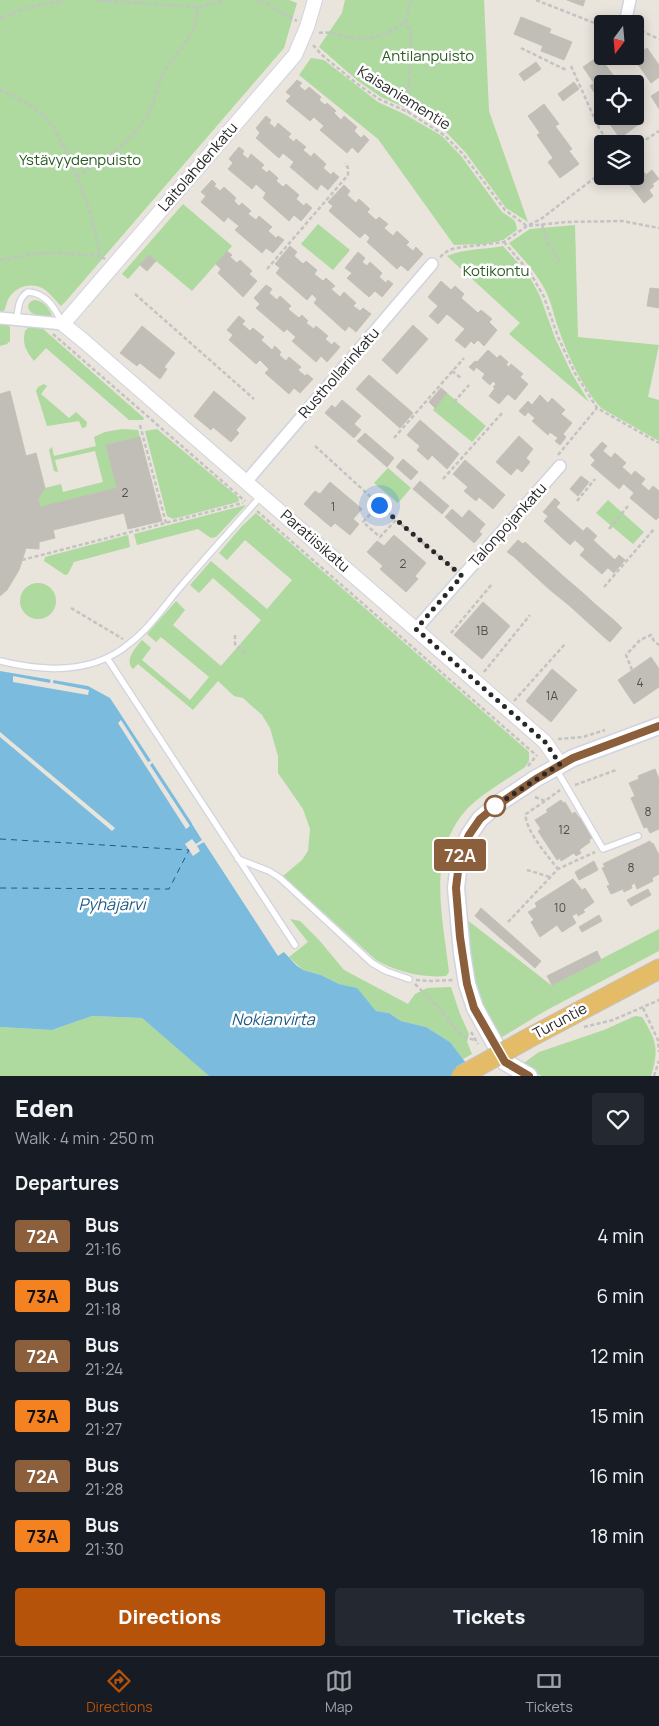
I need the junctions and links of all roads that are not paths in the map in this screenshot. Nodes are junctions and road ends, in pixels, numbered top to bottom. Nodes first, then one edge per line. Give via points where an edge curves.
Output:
1 (315, 0) edge
2 (630, 0) edge
3 (630, 15) edge
4 (432, 264) road end
5 (0, 318) edge
6 (18, 320) junction
7 (63, 324) junction
8 (558, 461) road end
9 (246, 482) junction
10 (262, 495) junction
11 (416, 629) junction
12 (107, 658) junction
13 (0, 661) edge
14 (659, 726) edge
15 (557, 766) junction
16 (638, 836) dead end
17 (238, 859) junction
18 (295, 945) dead end
19 (659, 969) edge
20 (409, 979) road end
21 (461, 1076) edge
22 (529, 1076) edge

1 - 7 street, Laitolahdenkatu via 295,55
2 - 3 street
4 - 9 street, Rusthollarinkatu
5 - 6 street
6 - 7 street
6 - 7 lane via 23,294 34,292 52,305
7 - 9 street, Paratiisikatu
8 - 11 street, Talonpojankatu
9 - 10 street, Paratiisikatu
10 - 11 street, Paratiisikatu
10 - 12 lane via 249,504 141,634
11 - 15 street, Paratiisikatu via 548,746
12 - 13 lane via 60,669
12 - 17 lane
14 - 15 main road via 603,745
15 - 16 lane via 603,849
15 - 22 main road via 480,819 465,842 457,868 462,953 474,1008 505,1062
17 - 18 lane
17 - 20 lane via 280,878 372,963 386,972
19 - 21 highway, Turuntie, bridge

